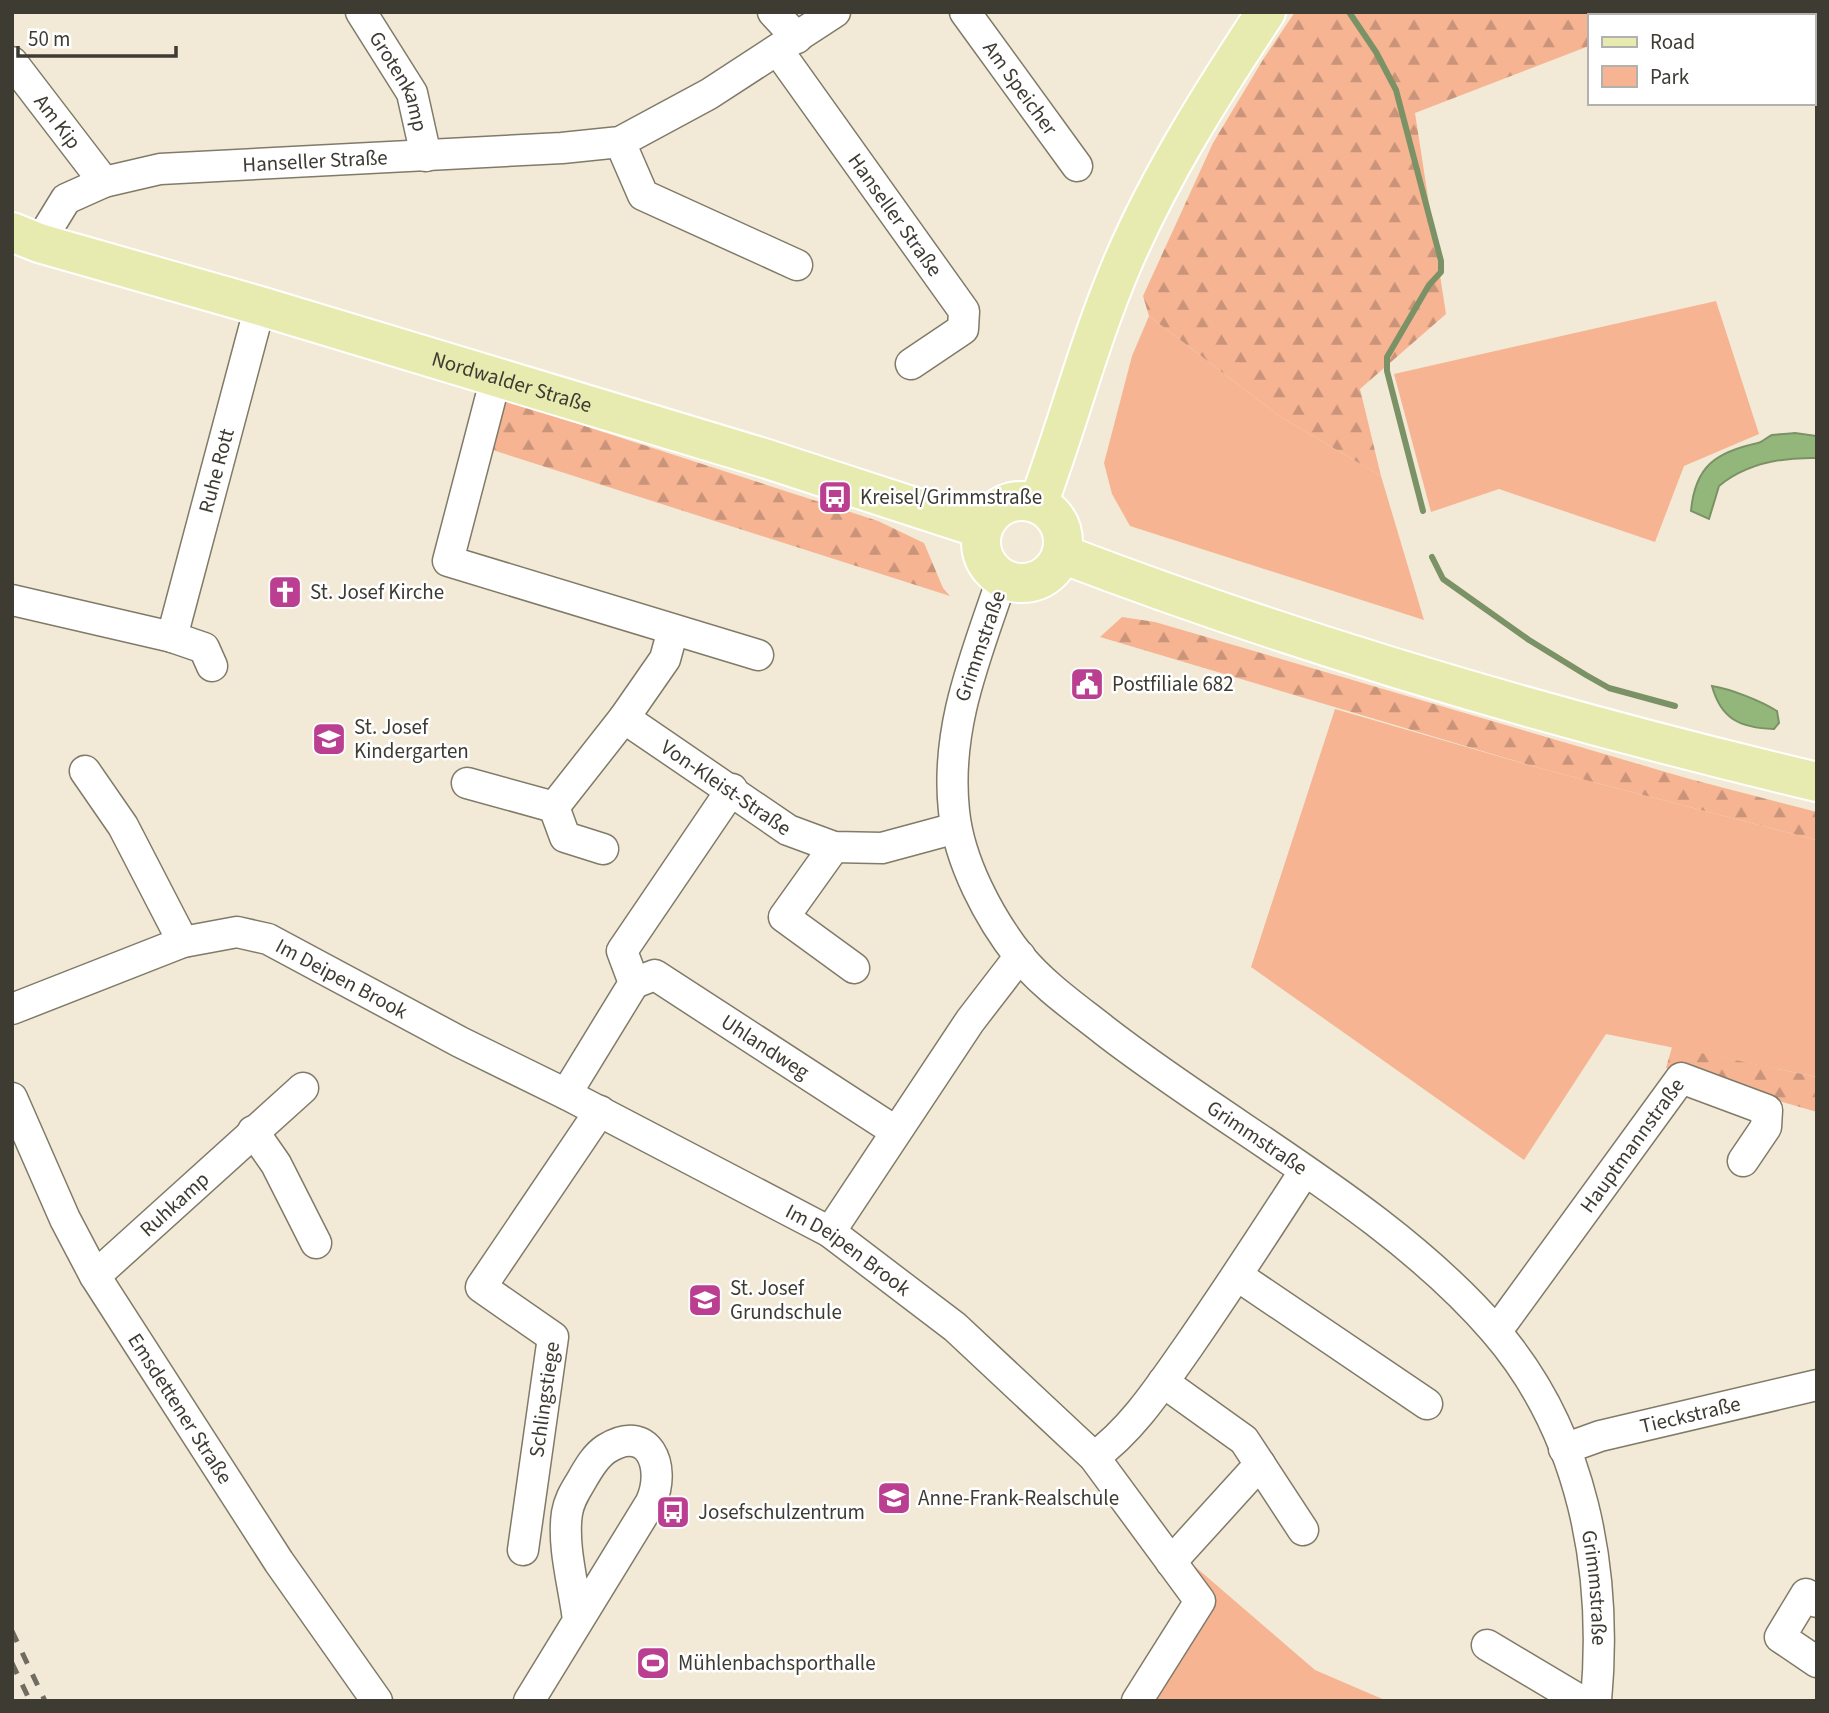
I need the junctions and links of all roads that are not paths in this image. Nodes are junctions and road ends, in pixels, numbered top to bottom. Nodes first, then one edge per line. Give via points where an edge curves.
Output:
1 (361, 12) edge
2 (773, 12) edge
3 (835, 12) edge
4 (965, 12) edge
5 (1266, 12) edge
6 (788, 45) junction
7 (12, 62) edge
8 (620, 142) junction
9 (426, 156) junction
10 (1077, 166) dead end
11 (104, 182) junction
12 (21, 238) edge
13 (797, 265) dead end
14 (260, 306) junction
15 (911, 364) dead end
16 (496, 377) junction
17 (1038, 504) junction
18 (982, 529) junction
19 (1062, 554) junction
20 (1002, 579) junction
21 (12, 600) edge
22 (673, 630) junction
23 (172, 637) junction
24 (758, 655) dead end
25 (212, 666) dead end
26 (624, 718) junction
27 (85, 771) dead end
28 (1817, 782) edge
29 (467, 783) dead end
30 (732, 789) junction
31 (554, 807) junction
32 (956, 828) junction
33 (834, 847) junction
34 (603, 849) dead end
35 (183, 942) junction
36 (1020, 957) junction
37 (854, 968) dead end
38 (634, 983) junction
39 (12, 1009) edge
40 (303, 1088) dead end
41 (566, 1094) junction
42 (12, 1098) edge
43 (600, 1111) junction
44 (253, 1131) junction
45 (895, 1132) junction
46 (1744, 1160) dead end
47 (1304, 1172) junction
48 (830, 1232) junction
49 (316, 1243) dead end
50 (95, 1276) junction
51 (1237, 1276) junction
52 (1496, 1332) junction
53 (1163, 1382) junction
54 (1817, 1385) edge
55 (1427, 1404) dead end
56 (1564, 1449) junction
57 (1094, 1457) junction
58 (1260, 1464) junction
59 (1303, 1530) dead end
60 (523, 1550) dead end
61 (1171, 1562) junction
62 (1817, 1602) edge
63 (578, 1620) junction
64 (1486, 1645) dead end
65 (1817, 1662) edge
66 (377, 1701) edge
67 (529, 1701) edge
68 (1137, 1701) edge
69 (1588, 1701) edge
70 (1596, 1701) edge

1 - 9 street, Grotenkamp via 412,93
2 - 6 street
3 - 6 street, Hanseller Straße
4 - 10 street, Am Speicher
5 - 17 main road via 1190,132 1124,260
6 - 8 street, Hanseller Straße
6 - 15 street, Hanseller Straße via 964,311 963,329
7 - 11 street, Am Kip
8 - 9 street, Hanseller Straße
8 - 13 street via 643,195
9 - 11 street, Hanseller Straße via 160,169
11 - 12 street, Hanseller Straße via 66,199
12 - 14 main road, Nordwalder Straße
14 - 16 main road, Nordwalder Straße
14 - 23 street, Ruhe Rott
16 - 18 main road, Nordwalder Straße
16 - 22 street via 448,561
17 - 18 main road via 1026,501 1002,506
17 - 19 main road via 1057,521 1064,541
18 - 20 main road via 982,557
19 - 20 main road via 1043,578 1030,583
19 - 28 main road via 1466,690
20 - 32 street, Grimmstraße via 955,726 951,771
21 - 23 street
22 - 24 street
22 - 26 street via 665,659
23 - 25 street via 204,648
26 - 30 street, Von-Kleist-Straße
26 - 31 street
27 - 35 street via 124,826
29 - 31 street
30 - 33 street, Von-Kleist-Straße via 788,830
30 - 38 street via 622,951
31 - 34 street via 565,837
32 - 33 street, Von-Kleist-Straße via 882,848
32 - 36 street, Grimmstraße via 988,908
33 - 37 street via 783,918
35 - 39 street, Im Deipen Brook
35 - 41 street, Im Deipen Brook via 237,932 268,939
36 - 45 street
36 - 47 street, Grimmstraße via 1125,1046
38 - 41 street
38 - 45 street, Uhlandweg via 655,975
40 - 44 street, Ruhkamp
41 - 43 street, Im Deipen Brook
42 - 50 street, Emsdettener Straße
43 - 48 street, Im Deipen Brook
43 - 60 street, Schlingstiege via 481,1287 554,1337
44 - 49 street via 276,1164
44 - 50 street, Ruhkamp
45 - 48 street
46 - 52 street, Hauptmannstraße via 1766,1127 1767,1110 1681,1078
47 - 51 street
47 - 52 street, Grimmstraße via 1420,1259
48 - 57 street, Im Deipen Brook via 955,1327
50 - 66 street, Emsdettener Straße via 250,1519
51 - 53 street
51 - 55 street
52 - 56 street, Grimmstraße via 1546,1406
53 - 57 street via 1113,1444
53 - 58 street via 1244,1440
54 - 56 street, Tieckstraße via 1600,1436
56 - 70 street, Grimmstraße via 1594,1548 1600,1610
57 - 61 street, Im Deipen Brook
58 - 59 street
58 - 61 street
61 - 68 street, Im Deipen Brook via 1200,1601
62 - 65 street via 1806,1594 1780,1637
63 - 63 street via 567,1536 569,1502 590,1465 607,1449 627,1442 640,1444 656,1458 656,1490
63 - 67 street
64 - 69 street

